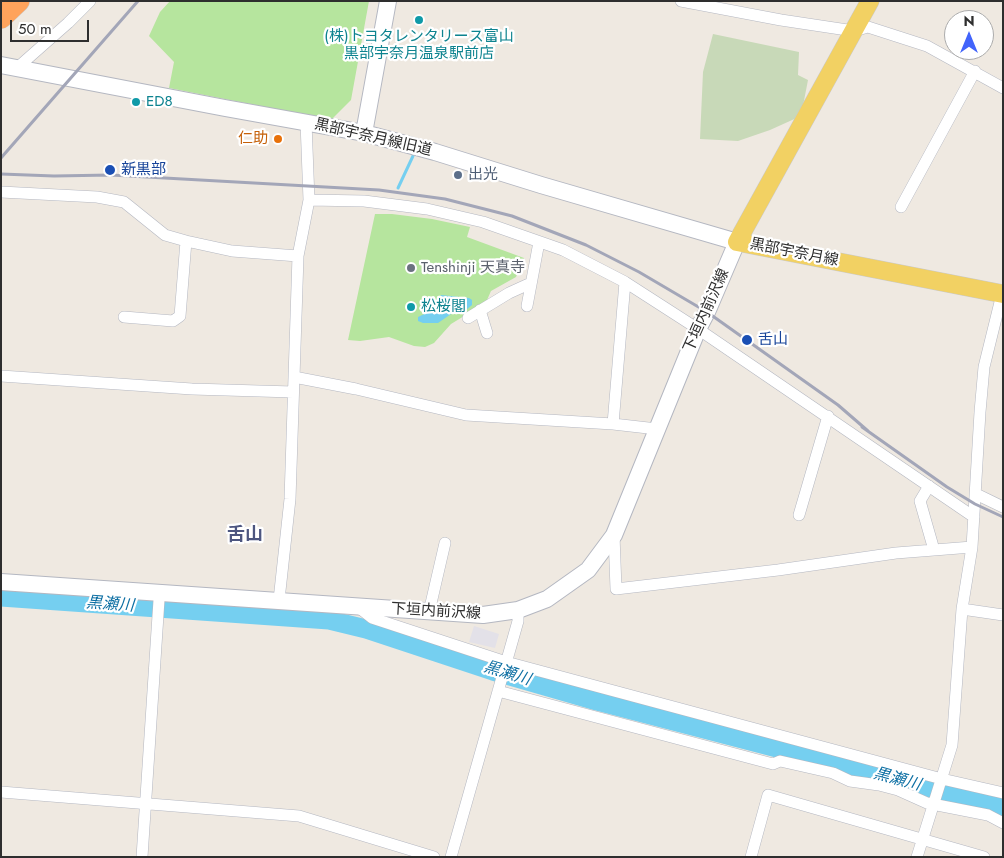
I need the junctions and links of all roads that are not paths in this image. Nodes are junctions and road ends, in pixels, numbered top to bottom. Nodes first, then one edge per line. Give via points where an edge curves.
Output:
1 (18, 1) edge
2 (90, 1) edge
3 (388, 1) edge
4 (681, 1) edge
5 (870, 1) edge
6 (1, 18) edge
7 (854, 31) junction
8 (9, 67) edge
9 (975, 72) junction
10 (1003, 88) edge
11 (306, 122) junction
12 (364, 133) junction
13 (1, 192) edge
14 (308, 200) junction
15 (901, 207) dead end
16 (186, 242) junction
17 (539, 242) junction
18 (737, 242) junction
19 (298, 256) junction
20 (625, 282) junction
21 (530, 283) junction
22 (1002, 294) edge
23 (527, 306) dead end
24 (480, 310) junction
25 (124, 316) dead end
26 (468, 318) dead end
27 (698, 329) junction
28 (487, 333) dead end
29 (1, 376) edge
30 (294, 377) junction
31 (293, 392) junction
32 (828, 416) junction
33 (613, 424) junction
34 (657, 429) junction
35 (929, 486) junction
36 (976, 494) junction
37 (1003, 507) edge
38 (799, 515) dead end
39 (974, 517) junction
40 (614, 536) junction
41 (445, 543) dead end
42 (972, 546) junction
43 (934, 550) junction
44 (1, 582) edge
45 (159, 597) junction
46 (280, 600) junction
47 (358, 607) junction
48 (962, 609) junction
49 (518, 610) junction
50 (429, 612) junction
51 (1003, 615) edge
52 (506, 662) junction
53 (499, 688) junction
54 (942, 779) junction
55 (1, 792) edge
56 (1003, 793) edge
57 (934, 802) junction
58 (145, 803) junction
59 (1003, 823) edge
60 (922, 838) junction
61 (142, 857) edge
62 (434, 857) edge
63 (450, 857) edge
64 (751, 857) edge
65 (917, 857) edge
66 (984, 857) edge

1 - 6 highway
2 - 8 street via 68,23
3 - 12 main road
4 - 7 street
5 - 7 main road, 黒部宇奈月線
7 - 9 street via 868,26 927,46
7 - 18 main road, 黒部宇奈月線
8 - 11 main road, 黒部宇奈月線旧道
9 - 10 street
9 - 15 street
11 - 12 main road, 黒部宇奈月線旧道
11 - 14 street
12 - 18 main road, 黒部宇奈月線旧道
13 - 16 street via 97,197 124,202 165,235
14 - 17 street via 364,201 427,209 483,222
14 - 19 street
16 - 19 street via 232,251
16 - 25 street via 180,316 173,321
17 - 20 street via 563,250
17 - 21 street
18 - 22 main road, 黒部宇奈月線
18 - 27 main road, 下垣内前沢線
19 - 30 street
20 - 27 street
20 - 33 street
21 - 23 street
21 - 24 street
22 - 36 street via 984,367
24 - 26 street
24 - 28 street
27 - 32 street
27 - 34 main road, 下垣内前沢線
29 - 31 street via 192,389
30 - 31 street
30 - 33 street via 466,415
31 - 46 street via 290,499
32 - 35 street
32 - 38 street
33 - 34 street
34 - 40 main road, 下垣内前沢線
35 - 39 street
35 - 43 street via 920,501
36 - 37 street
36 - 39 street
39 - 42 street
40 - 43 street via 616,589 896,552
40 - 49 main road, 下垣内前沢線 via 588,570 547,599
41 - 50 street
42 - 43 street
42 - 48 street
44 - 45 main road, 下垣内前沢線
45 - 46 main road, 下垣内前沢線
45 - 58 street
46 - 47 main road, 下垣内前沢線
47 - 50 main road, 下垣内前沢線
47 - 52 street via 372,618
48 - 51 street
48 - 54 street via 952,745
49 - 50 main road, 下垣内前沢線 via 484,615
49 - 52 street via 518,622
52 - 53 street
52 - 54 street
53 - 57 street via 773,764 780,761 833,773 850,781 879,785
53 - 63 street
54 - 56 street
54 - 57 street
55 - 58 street
57 - 59 street via 988,815
57 - 60 street
58 - 61 street
58 - 62 street via 299,816
60 - 64 street via 768,795
60 - 65 street
60 - 66 street

